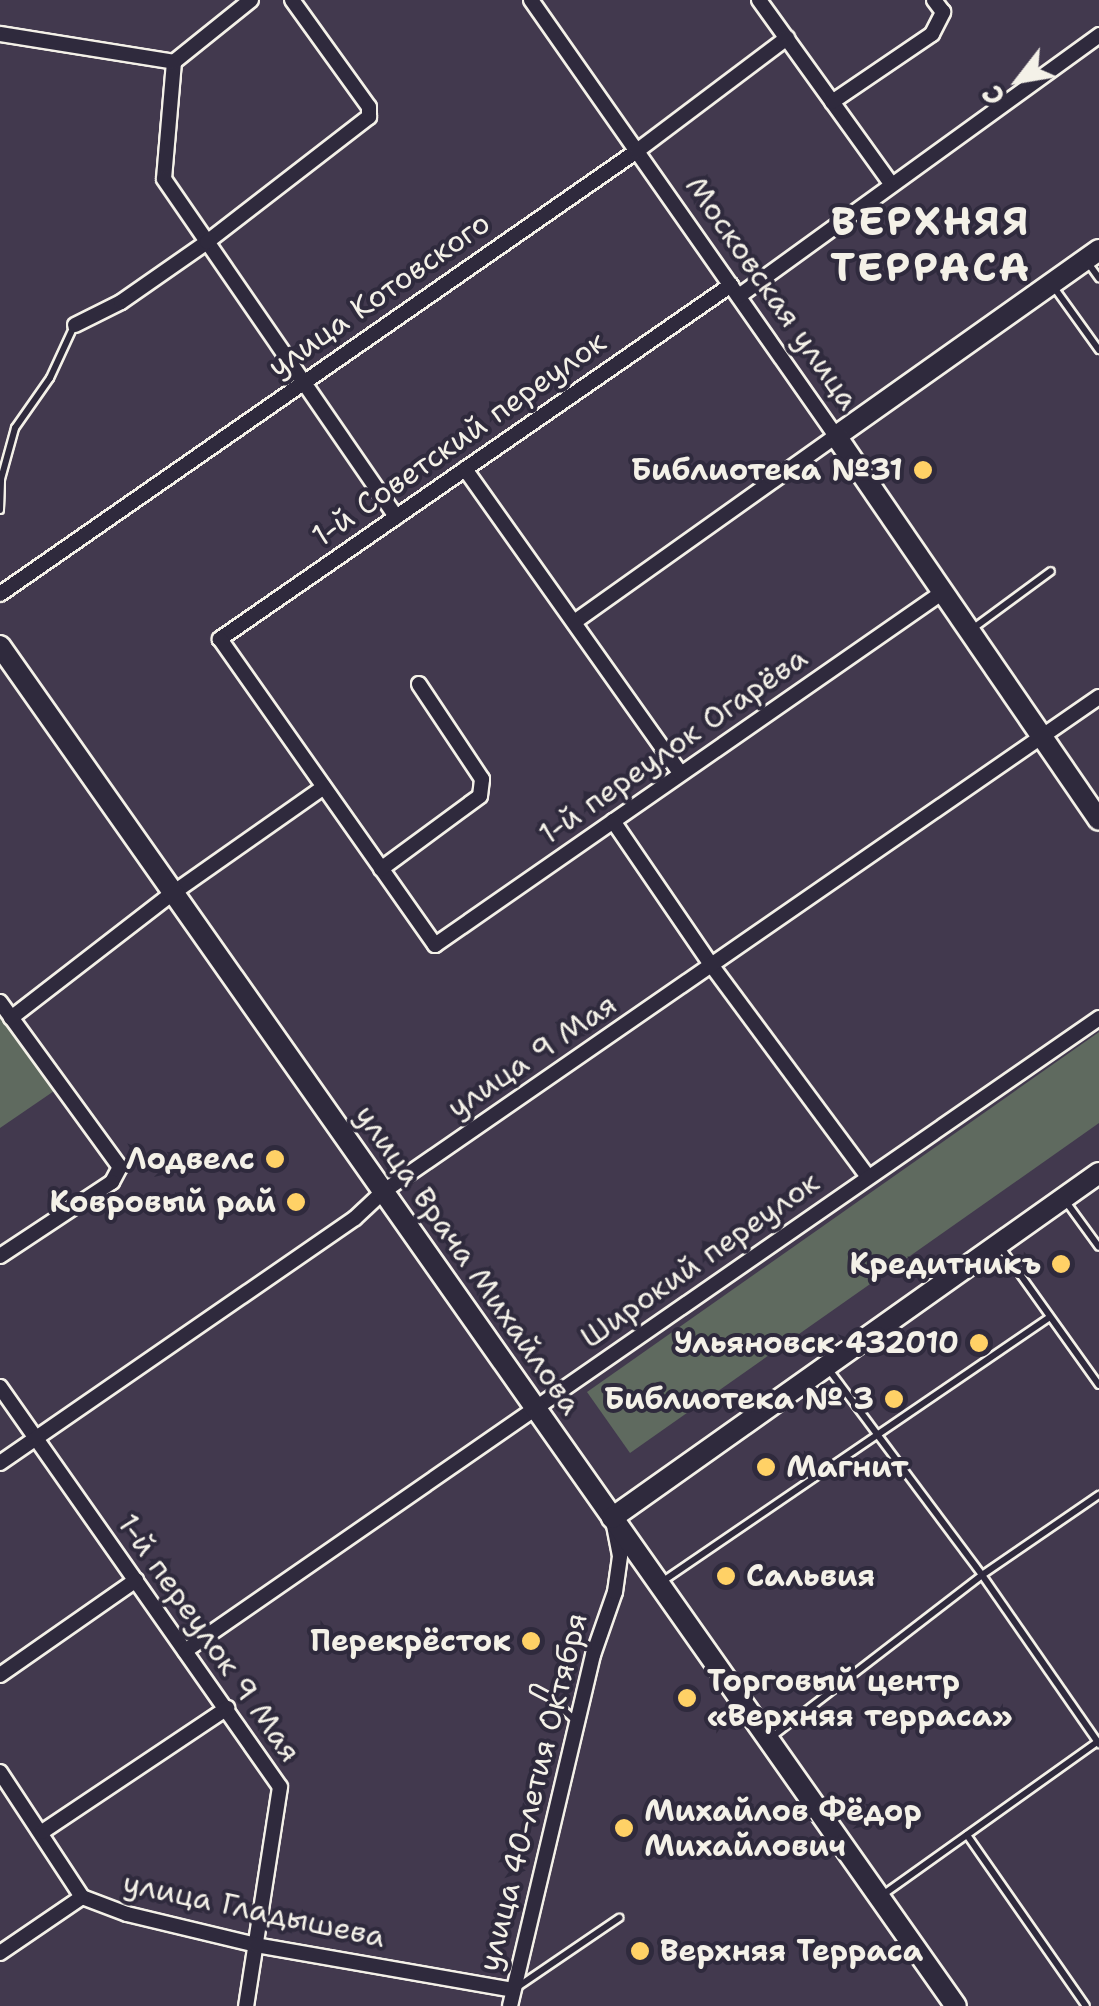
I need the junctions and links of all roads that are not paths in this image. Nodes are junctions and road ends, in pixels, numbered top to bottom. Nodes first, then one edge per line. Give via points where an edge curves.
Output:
1 (251, 0) edge
2 (292, 0) edge
3 (531, 0) edge
4 (760, 0) edge
5 (934, 0) edge
6 (0, 34) edge
7 (1099, 35) edge
8 (787, 38) junction
9 (174, 62) junction
10 (832, 102) junction
11 (636, 151) junction
12 (891, 184) junction
13 (207, 242) junction
14 (1092, 255) edge
15 (1099, 278) edge
16 (1051, 284) junction
17 (734, 290) junction
18 (75, 325) joint
19 (1099, 350) edge
20 (302, 380) junction
21 (836, 436) junction
22 (4, 456) edge
23 (466, 468) junction
24 (0, 510) edge
25 (396, 516) junction
26 (1051, 571) dead end
27 (0, 592) edge
28 (943, 592) junction
29 (574, 622) junction
30 (970, 631) junction
31 (0, 646) edge
32 (419, 684) dead end
33 (1099, 697) edge
34 (1042, 737) junction
35 (680, 772) junction
36 (324, 788) junction
37 (613, 820) junction
38 (1099, 820) edge
39 (381, 869) junction
40 (173, 893) junction
41 (712, 966) junction
42 (0, 1002) edge
43 (11, 1018) junction
44 (1099, 1018) edge
45 (1099, 1173) edge
46 (868, 1178) junction
47 (384, 1191) junction
48 (1064, 1198) junction
49 (998, 1244) junction
50 (1099, 1246) edge
51 (0, 1256) edge
52 (1050, 1317) junction
53 (827, 1366) junction
54 (1099, 1384) edge
55 (0, 1388) edge
56 (535, 1408) junction
57 (875, 1434) junction
58 (34, 1439) junction
59 (0, 1463) edge
60 (1099, 1495) edge
61 (612, 1518) junction
62 (982, 1575) junction
63 (136, 1580) junction
64 (658, 1584) junction
65 (185, 1651) junction
66 (0, 1675) edge
67 (534, 1689) dead end
68 (227, 1708) junction
69 (576, 1722) junction
70 (768, 1740) junction
71 (1098, 1743) edge
72 (0, 1772) edge
73 (42, 1832) junction
74 (967, 1835) junction
75 (82, 1896) junction
76 (879, 1897) junction
77 (618, 1918) dead end
78 (256, 1945) junction
79 (0, 1953) edge
80 (513, 1990) junction
81 (246, 2006) edge
82 (510, 2006) edge
83 (956, 2006) edge
84 (1086, 2006) edge

1 - 9 street
2 - 13 street via 369,107 368,118
3 - 11 street, Московская улица
4 - 8 street
5 - 10 street via 942,12 932,34
6 - 9 street
7 - 12 street, 1-й Советский переулок
8 - 10 street
8 - 11 street, улица Котовского
9 - 13 street via 164,179
10 - 12 street
11 - 17 street, Московская улица
11 - 20 street, улица Котовского
12 - 17 street, 1-й Советский переулок
13 - 18 street via 121,302
13 - 20 street
14 - 15 lane
14 - 16 main road
16 - 19 lane
16 - 21 main road
17 - 21 street, Московская улица
17 - 23 street, 1-й Советский переулок
18 - 22 lane
20 - 25 street
20 - 27 street, улица Котовского
21 - 28 main road, Московская улица
21 - 29 street
22 - 24 lane
23 - 25 street, 1-й Советский переулок
23 - 29 street
25 - 36 street, 1-й Советский переулок via 220,639
26 - 30 lane
28 - 30 main road, Московская улица
28 - 35 street, 1-й переулок Огарёва
29 - 35 street
30 - 34 main road, Московская улица
31 - 40 main road, улица Врача Михайлова
32 - 39 street via 482,780 480,796
33 - 34 street, улица 9 Мая
34 - 38 main road, Московская улица
34 - 41 street, улица 9 Мая
35 - 37 street, 1-й переулок Огарёва
36 - 39 street
36 - 40 street
37 - 39 street, 1-й переулок Огарёва via 434,945
37 - 41 street
40 - 43 street
40 - 47 main road, улица Врача Михайлова
41 - 46 street
41 - 47 street, улица 9 Мая
42 - 43 street
43 - 51 street via 120,1168 112,1182
44 - 46 street, Широкий переулок
45 - 48 main road
46 - 56 street, Широкий переулок
47 - 56 main road, улица Врача Михайлова
47 - 58 street, улица 9 Мая via 355,1218
48 - 49 main road
48 - 50 lane
49 - 52 lane
49 - 53 main road
52 - 54 lane
52 - 57 lane
53 - 57 lane
53 - 61 main road
55 - 58 street, 1-й переулок 9 Мая
56 - 61 main road, улица Врача Михайлова
56 - 65 street, Широкий переулок
57 - 62 lane
57 - 64 lane
58 - 59 street, улица 9 Мая
58 - 63 street, 1-й переулок 9 Мая
60 - 62 lane
61 - 64 main road, улица Врача Михайлова
61 - 69 street, улица 40-летия Октября via 620,1556 615,1592
62 - 70 lane
62 - 71 lane
63 - 65 street, 1-й переулок 9 Мая
63 - 66 street
64 - 70 main road, улица Врача Михайлова
65 - 68 street, 1-й переулок 9 Мая
67 - 69 lane
68 - 73 street
68 - 78 street, 1-й переулок 9 Мая via 280,1787
69 - 80 street, улица 40-летия Октября
70 - 76 main road, улица Врача Михайлова
71 - 74 lane
72 - 73 street
73 - 75 street
74 - 76 lane
74 - 84 lane
75 - 78 street, улица Гладышева via 127,1914
75 - 79 street, улица Гладышева
76 - 83 main road, улица Врача Михайлова
77 - 80 lane
78 - 80 street, улица Гладышева
78 - 81 street, 1-й переулок 9 Мая
80 - 82 street, улица 40-летия Октября

